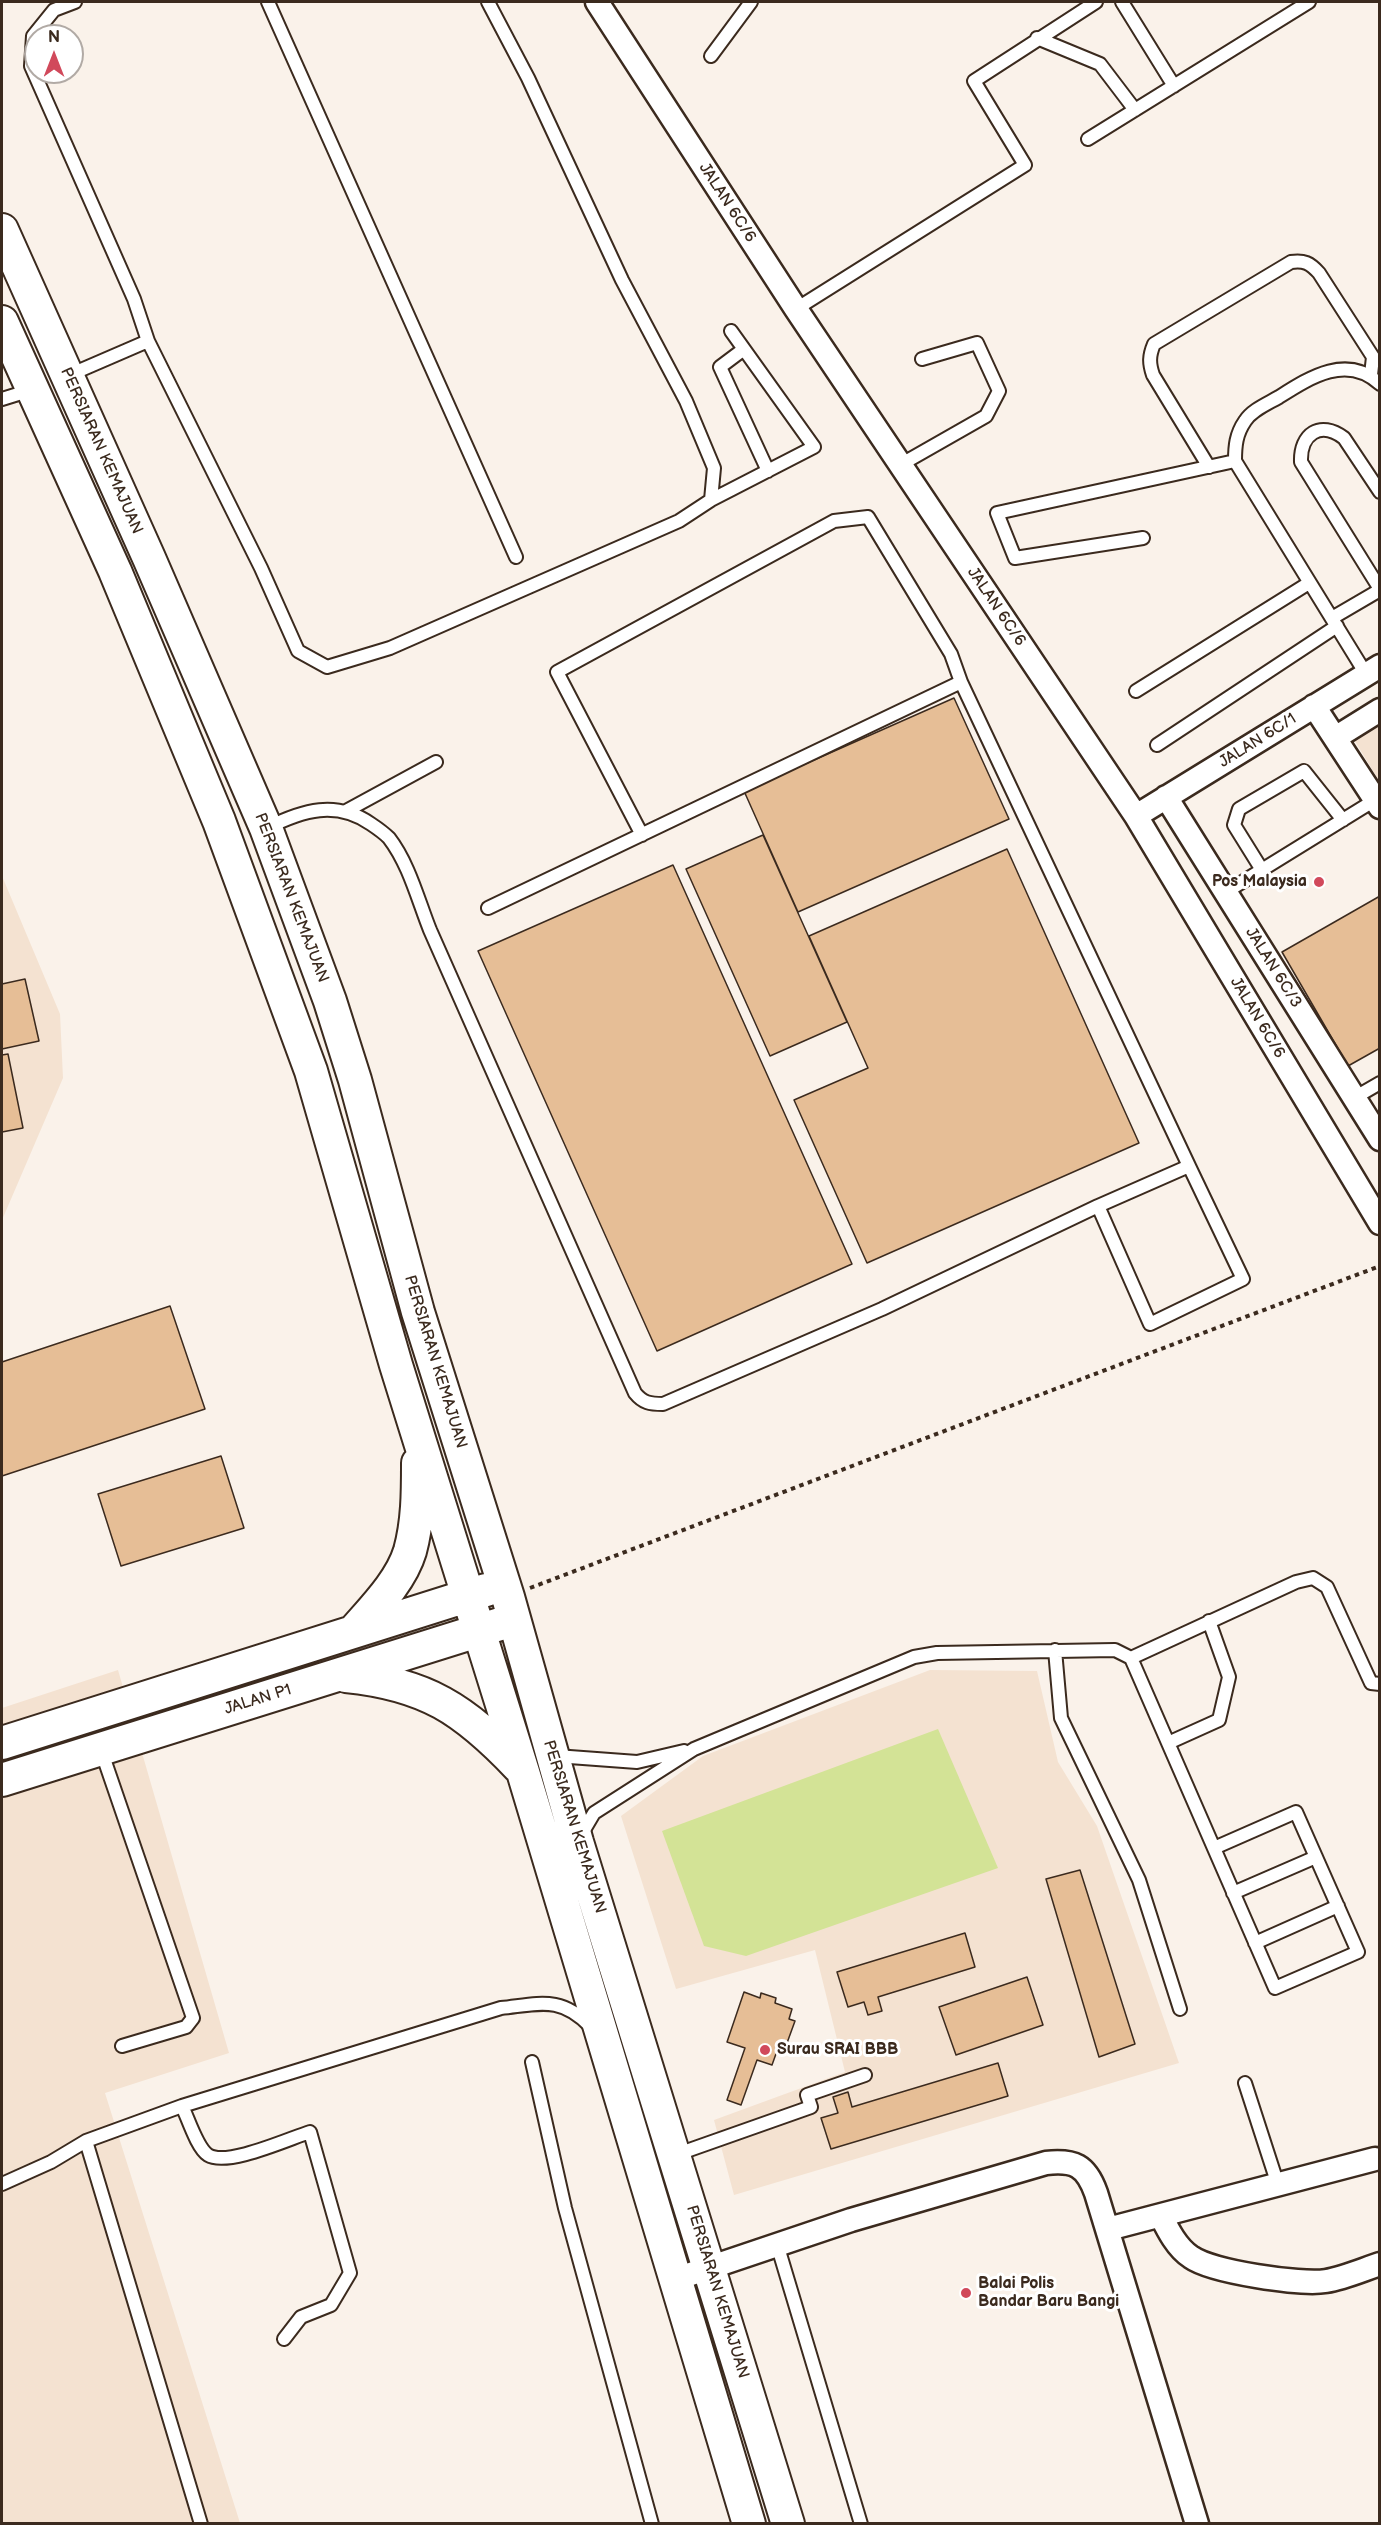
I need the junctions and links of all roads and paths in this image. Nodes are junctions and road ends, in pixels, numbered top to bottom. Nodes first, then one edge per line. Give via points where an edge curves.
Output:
1 (75, 2) edge
2 (268, 2) edge
3 (488, 2) edge
4 (597, 2) edge
5 (752, 2) edge
6 (1096, 2) edge
7 (1122, 2) edge
8 (1310, 2) edge
9 (52, 6) edge
10 (1037, 38) junction
11 (711, 56) dead end
12 (1174, 86) junction
13 (1135, 110) junction
14 (1088, 139) dead end
15 (2, 230) edge
16 (796, 309) junction
17 (2, 322) edge
18 (731, 331) dead end
19 (148, 341) junction
20 (744, 349) junction
21 (1376, 352) edge
22 (922, 359) dead end
23 (67, 376) junction
24 (1375, 380) edge
25 (32, 389) junction
26 (2, 399) edge
27 (1235, 461) junction
28 (900, 465) junction
29 (1209, 467) junction
30 (768, 471) junction
31 (1380, 492) edge
32 (711, 500) junction
33 (1143, 538) dead end
34 (516, 557) dead end
35 (1309, 583) junction
36 (1380, 589) edge
37 (1334, 622) junction
38 (1373, 670) edge
39 (961, 682) junction
40 (1136, 691) dead end
41 (1314, 706) junction
42 (1380, 710) edge
43 (1335, 738) junction
44 (1157, 745) dead end
45 (436, 762) dead end
46 (1166, 797) junction
47 (1377, 803) edge
48 (346, 811) junction
49 (1136, 816) junction
50 (1342, 820) junction
51 (266, 828) junction
52 (642, 835) junction
53 (1262, 870) junction
54 (1226, 892) junction
55 (488, 908) dead end
56 (1380, 1083) edge
57 (1354, 1098) junction
58 (1380, 1139) edge
59 (1189, 1166) junction
60 (1098, 1206) junction
61 (1380, 1223) edge
62 (1380, 1266) edge
63 (418, 1435) junction
64 (468, 1595) junction
65 (509, 1600) junction
66 (1209, 1621) junction
67 (354, 1631) junction
68 (479, 1631) junction
69 (1055, 1650) junction
70 (1131, 1658) junction
71 (337, 1675) junction
72 (1380, 1684) edge
73 (2, 1743) edge
74 (1168, 1743) junction
75 (100, 1749) junction
76 (694, 1749) junction
77 (552, 1756) junction
78 (523, 1772) junction
79 (2, 1780) edge
80 (577, 1842) junction
81 (1214, 1848) junction
82 (1316, 1857) junction
83 (1233, 1893) junction
84 (1338, 1906) junction
85 (1255, 1942) junction
86 (1180, 2009) dead end
87 (604, 2041) junction
88 (122, 2046) dead end
89 (532, 2062) dead end
90 (865, 2075) dead end
91 (1245, 2083) dead end
92 (182, 2106) junction
93 (86, 2141) junction
94 (675, 2155) junction
95 (1374, 2159) dead end
96 (2, 2184) edge
97 (1278, 2185) junction
98 (1161, 2216) junction
99 (1108, 2229) junction
100 (777, 2244) junction
101 (1380, 2264) edge
102 (710, 2266) junction
103 (675, 2279) junction
104 (284, 2339) dead end
105 (201, 2523) edge
106 (652, 2523) edge
107 (748, 2523) edge
108 (788, 2523) edge
109 (861, 2523) edge
110 (1197, 2523) edge

1 - 9 lane
2 - 34 lane
3 - 32 lane via 528,78 622,280 686,401 714,468
4 - 16 street, JALAN 6C/6
5 - 11 lane
6 - 10 lane
7 - 12 lane
8 - 12 lane
9 - 19 lane via 33,36 31,66 134,299
10 - 13 lane via 1100,64
10 - 16 lane via 974,81 1025,165
12 - 13 lane
13 - 14 lane
15 - 23 main road, PERSIARAN KEMAJUAN
16 - 28 street, JALAN 6C/6
17 - 25 main road, PERSIARAN KEMAJUAN
18 - 20 lane
19 - 23 lane
19 - 32 lane via 298,651 327,667 401,644 679,521
20 - 30 lane via 720,367
20 - 30 lane via 814,447
21 - 24 lane
21 - 29 lane via 1319,273 1301,260 1291,262 1154,344 1150,355 1153,375
22 - 28 lane via 977,343 999,391 986,416
23 - 51 main road, PERSIARAN KEMAJUAN
24 - 27 lane via 1352,370 1316,374 1246,418 1235,445
25 - 26 lane
25 - 63 main road, PERSIARAN KEMAJUAN via 115,571 219,821 307,1060
27 - 29 lane
27 - 35 lane
28 - 49 street, JALAN 6C/6
29 - 33 lane via 997,513 1015,558
30 - 32 lane
31 - 36 lane via 1344,438 1324,430 1304,440 1301,462
35 - 37 lane
35 - 40 lane
36 - 37 lane
37 - 38 lane
37 - 44 lane
38 - 41 street, JALAN 6C/1
39 - 52 lane
39 - 52 lane via 951,654 868,517 834,520 557,672
39 - 59 lane
41 - 43 street
41 - 46 street, JALAN 6C/1
42 - 43 street
43 - 47 street
45 - 48 lane
46 - 49 street, JALAN 6C/1
46 - 54 street, JALAN 6C/3
47 - 50 lane
48 - 51 lane via 322,809 292,815
48 - 60 lane via 388,837 403,862 641,1401 663,1404 882,1309
49 - 61 street, JALAN 6C/6
50 - 53 lane
50 - 53 lane via 1304,771 1239,809 1234,825
51 - 65 main road, PERSIARAN KEMAJUAN via 355,1080 418,1312
52 - 55 lane
53 - 54 lane
54 - 57 street, JALAN 6C/3
56 - 57 lane
57 - 58 street, JALAN 6C/3
59 - 60 lane
59 - 60 lane via 1243,1279 1150,1324
62 - 65 path
63 - 64 main road, PERSIARAN KEMAJUAN
63 - 67 main road via 417,1517 410,1553 384,1595
64 - 65 main road
64 - 67 main road
64 - 68 main road, PERSIARAN KEMAJUAN
65 - 68 main road, JALAN P1
65 - 77 main road, PERSIARAN KEMAJUAN
66 - 70 lane
66 - 72 lane via 1313,1578 1326,1587 1371,1683
66 - 74 lane via 1228,1677 1219,1720
67 - 73 main road
68 - 71 main road, JALAN P1
68 - 78 main road, PERSIARAN KEMAJUAN
69 - 70 lane via 1115,1650
69 - 76 lane via 914,1657
69 - 86 lane via 1061,1718 1139,1880
70 - 74 lane
71 - 75 main road, JALAN P1
71 - 78 main road via 405,1686 444,1703 480,1728
74 - 81 lane
75 - 79 main road, JALAN P1
75 - 88 lane via 193,2018 186,2027
76 - 77 lane via 637,1762
76 - 80 lane via 594,1813
77 - 80 main road, PERSIARAN KEMAJUAN
78 - 87 main road, PERSIARAN KEMAJUAN
80 - 94 main road, PERSIARAN KEMAJUAN
81 - 82 lane via 1296,1812
81 - 83 lane
82 - 83 lane
82 - 84 lane
83 - 85 lane
84 - 85 lane
84 - 85 lane via 1358,1952 1275,1988
87 - 92 lane via 579,2014 552,2003 501,2008
87 - 103 main road, PERSIARAN KEMAJUAN
89 - 106 lane via 565,2208
90 - 94 lane via 807,2095 811,2107
91 - 97 lane
92 - 93 lane
92 - 104 lane via 201,2148 219,2158 232,2158 309,2132 350,2273 331,2305 301,2317
93 - 96 lane
93 - 105 lane
94 - 102 main road, PERSIARAN KEMAJUAN
95 - 97 street
97 - 98 street
98 - 99 street
98 - 101 street via 1190,2257 1224,2269 1307,2282 1326,2281
99 - 100 street via 1091,2179 1082,2168 1059,2162
99 - 110 street
100 - 102 street
100 - 109 lane
102 - 103 street
102 - 108 main road, PERSIARAN KEMAJUAN
103 - 107 main road, PERSIARAN KEMAJUAN

